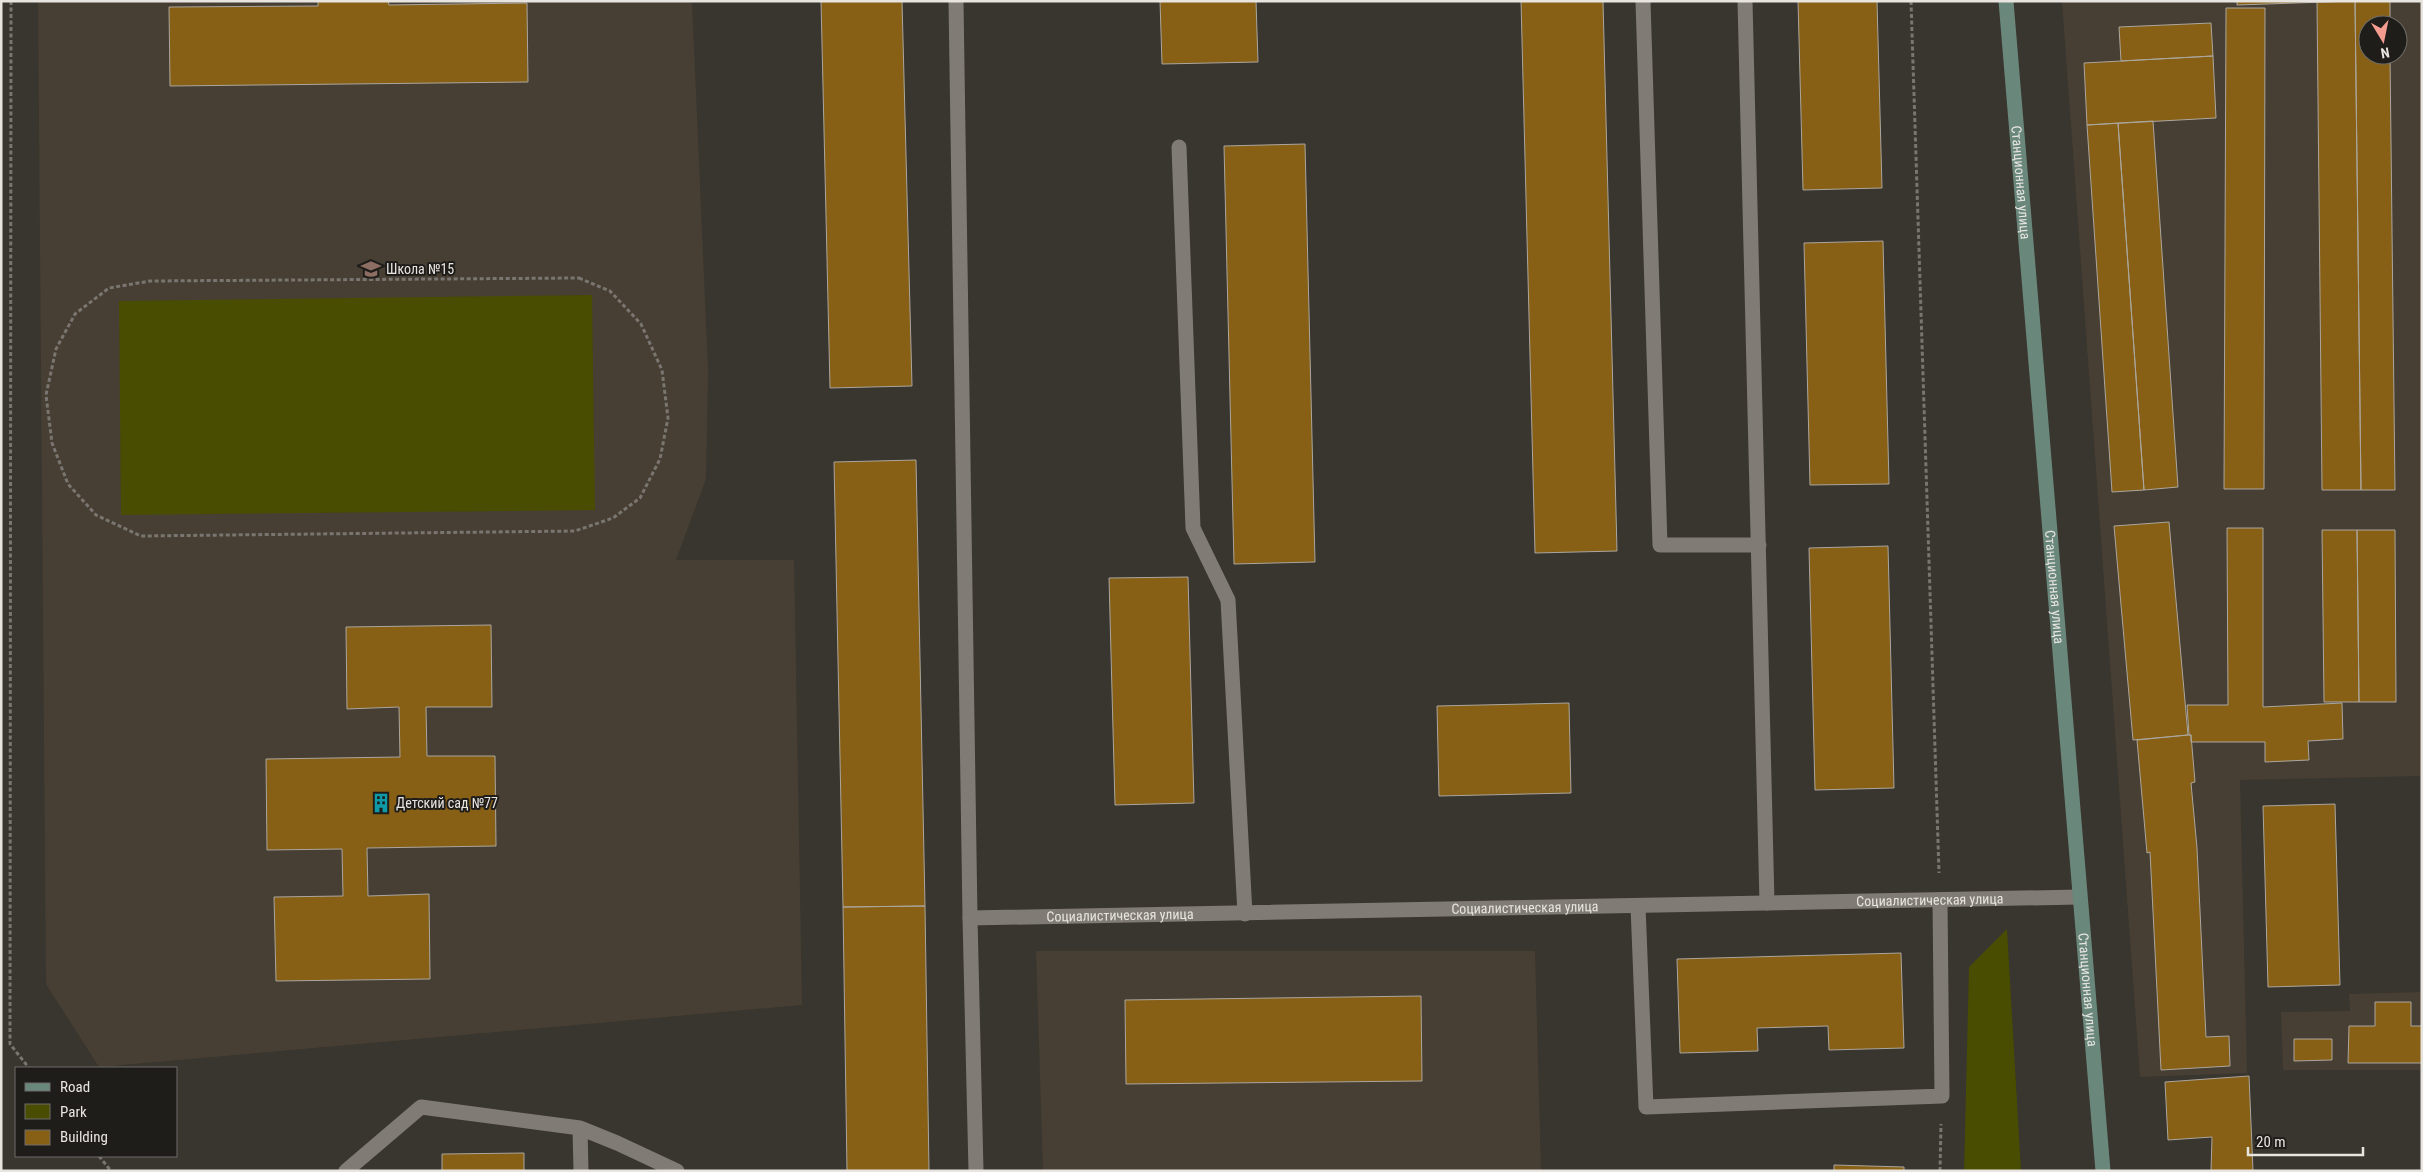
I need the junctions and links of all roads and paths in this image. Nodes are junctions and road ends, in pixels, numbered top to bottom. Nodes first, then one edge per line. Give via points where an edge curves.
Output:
1 (11, 1) edge
2 (956, 1) edge
3 (1643, 1) edge
4 (1745, 1) edge
5 (1911, 1) edge
6 (2006, 1) edge
7 (1179, 147) dead end
8 (613, 518) joint
9 (1758, 545) junction
10 (2079, 897) junction
11 (1940, 900) junction
12 (1767, 903) junction
13 (1638, 906) junction
14 (1244, 914) junction
15 (970, 918) junction
16 (29, 1067) edge
17 (1942, 1096) junction
18 (580, 1128) junction
19 (100, 1157) edge
20 (111, 1171) edge
21 (346, 1171) edge
22 (581, 1171) edge
23 (677, 1171) edge
24 (976, 1171) edge
25 (1940, 1171) edge
26 (2102, 1171) edge

1 - 16 path via 10,1044
2 - 15 street
3 - 9 street via 1660,545
4 - 9 street
5 - 11 path
6 - 10 main road, Станционная улица
7 - 14 street via 1193,528 1228,600
8 - 8 path via 640,498 660,459 668,418 662,370 641,324 610,291 578,278 150,281 109,288 75,314 56,349 46,395 52,443 68,484 96,515 141,536 575,531
9 - 12 street
10 - 11 street, Социалистическая улица
10 - 26 main road, Станционная улица
11 - 12 street, Социалистическая улица
11 - 17 street
12 - 13 street, Социалистическая улица
13 - 14 street, Социалистическая улица
13 - 17 street via 1646,1107
14 - 15 street, Социалистическая улица
15 - 24 street
17 - 25 path
18 - 21 street via 421,1107
18 - 22 street
18 - 23 street
19 - 20 path

